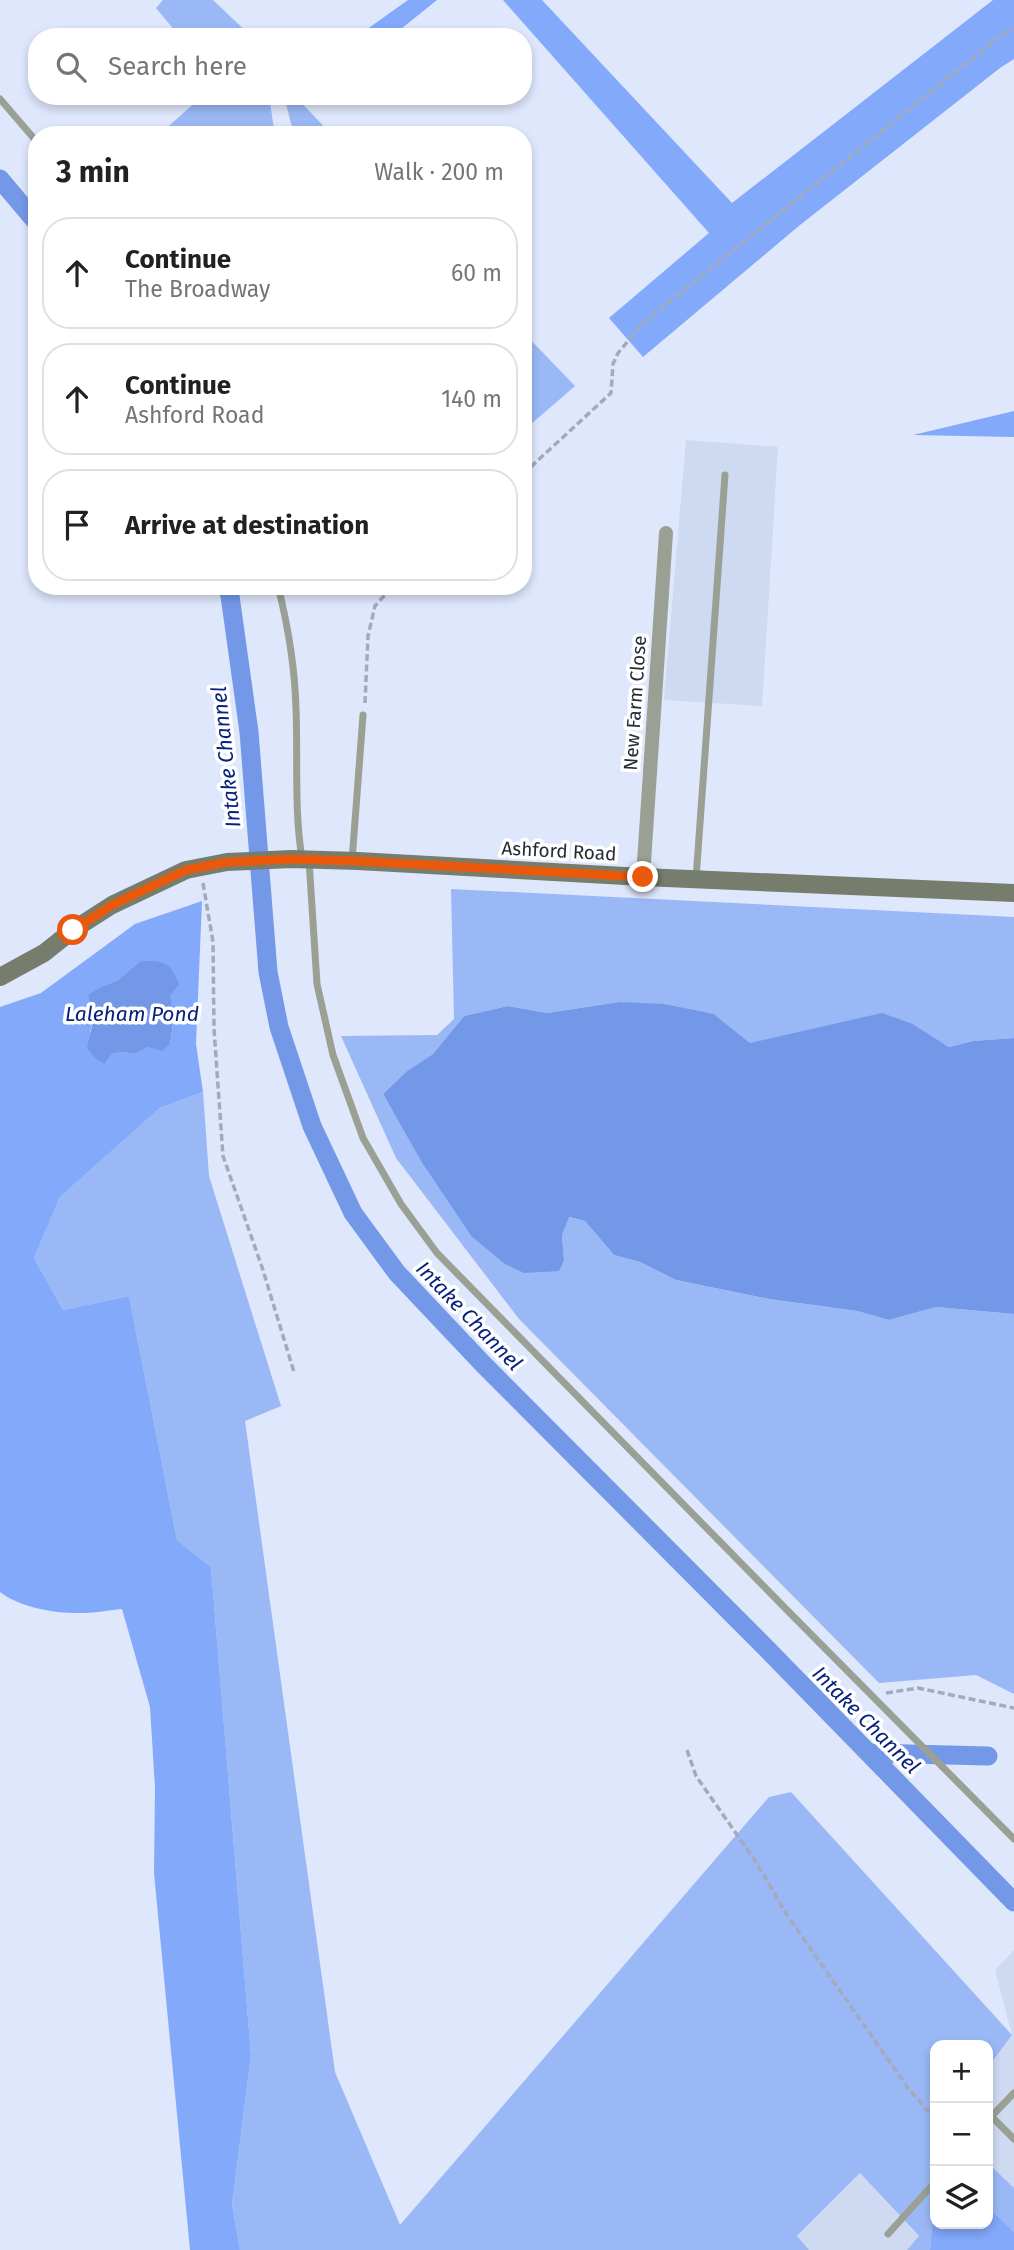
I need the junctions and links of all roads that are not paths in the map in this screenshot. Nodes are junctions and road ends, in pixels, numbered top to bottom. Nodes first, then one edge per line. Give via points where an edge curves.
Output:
1 (0, 99) edge
2 (28, 132) edge
3 (725, 475) dead end
4 (666, 533) dead end
5 (280, 595) edge
6 (363, 715) road end
7 (301, 859) junction
8 (352, 861) junction
9 (643, 877) junction
10 (696, 879) junction
11 (1014, 893) edge
12 (0, 977) edge
13 (1014, 1839) edge
14 (1014, 2094) edge
15 (993, 2114) edge
16 (993, 2121) edge
17 (1014, 2139) edge
18 (930, 2188) edge
19 (888, 2234) dead end

1 - 2 lane
3 - 10 lane
4 - 9 street, New Farm Close
5 - 7 lane via 296,695
6 - 8 lane
7 - 8 main road, Ashford Road
7 - 12 main road, Ashford Road via 227,862 186,870 112,905 44,953
7 - 13 lane via 317,984 333,1055 363,1138 401,1204 437,1252
8 - 9 main road, Ashford Road
9 - 10 main road, Ashford Road
10 - 11 main road, Ashford Road
14 - 15 lane
16 - 17 lane
18 - 19 lane

